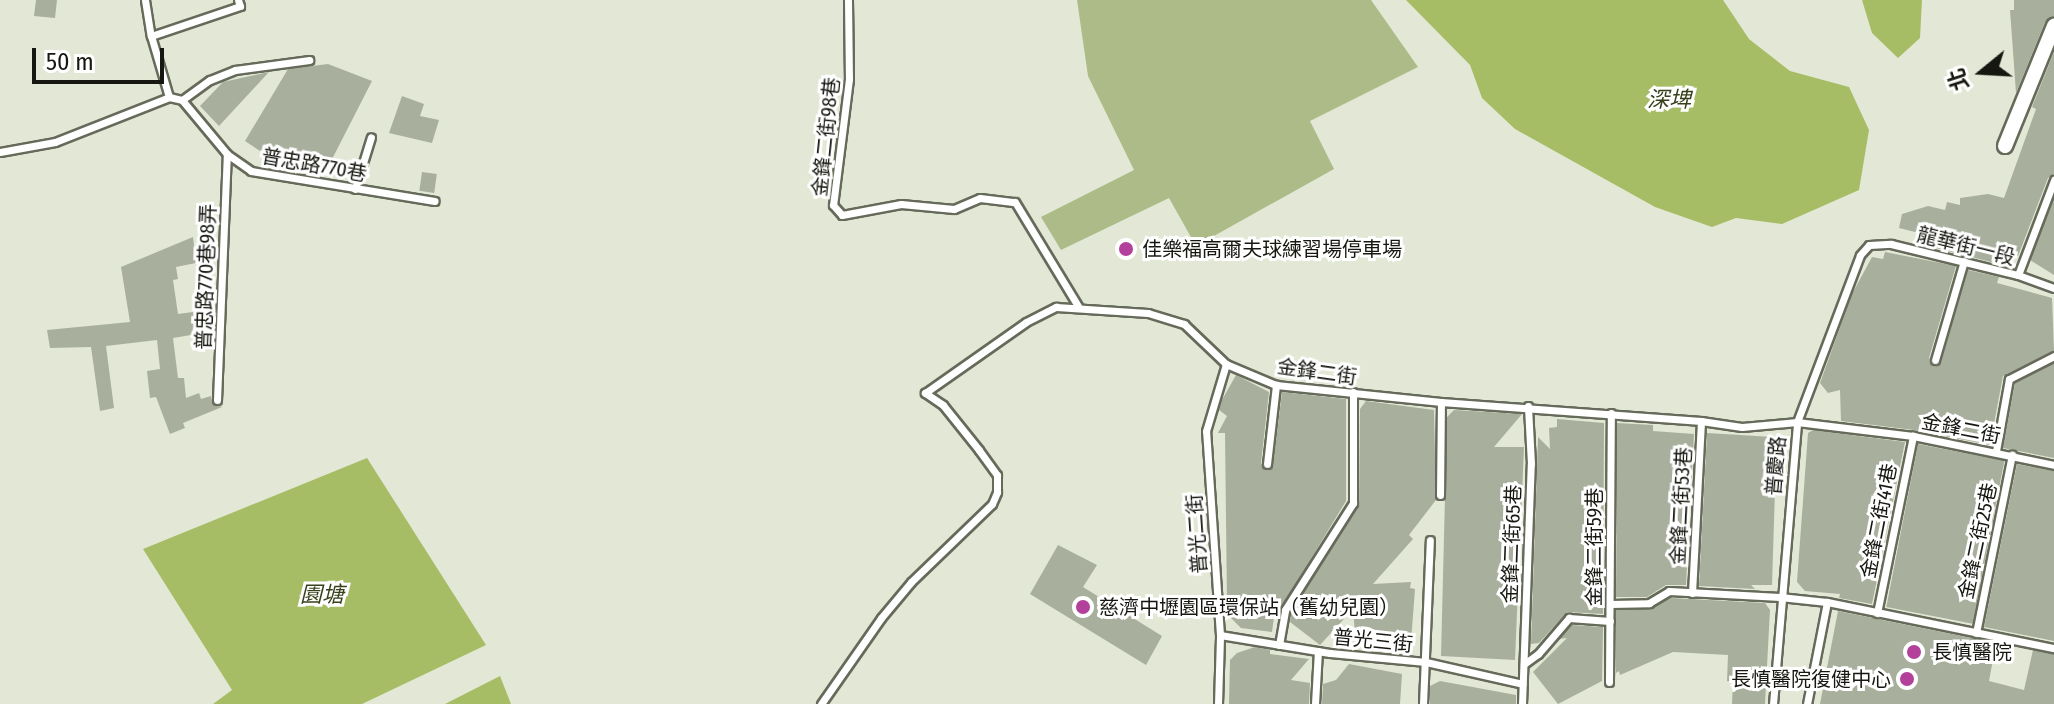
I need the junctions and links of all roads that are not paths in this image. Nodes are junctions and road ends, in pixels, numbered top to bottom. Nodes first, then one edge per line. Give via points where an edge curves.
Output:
1 (145, 0) edge
2 (238, 0) edge
3 (848, 0) edge
4 (2054, 26) edge
5 (151, 36) junction
6 (309, 60) dead end
7 (169, 97) junction
8 (182, 100) junction
9 (371, 137) dead end
10 (2005, 146) dead end
11 (0, 152) edge
12 (227, 154) junction
13 (2054, 180) edge
14 (355, 189) junction
15 (435, 201) dead end
16 (1869, 245) joint
17 (1964, 261) junction
18 (2018, 275) junction
19 (2054, 288) edge
20 (1078, 306) junction
21 (2054, 356) edge
22 (1935, 360) dead end
23 (1226, 364) junction
24 (1276, 385) junction
25 (1353, 392) junction
26 (217, 400) dead end
27 (1441, 402) junction
28 (1528, 406) junction
29 (1611, 413) junction
30 (1701, 421) junction
31 (1797, 422) junction
32 (1913, 436) junction
33 (1996, 451) junction
34 (2012, 455) junction
35 (1267, 464) dead end
36 (2054, 465) edge
37 (1440, 495) dead end
38 (1430, 540) dead end
39 (1692, 593) junction
40 (1780, 597) junction
41 (1827, 602) junction
42 (1610, 604) junction
43 (1877, 613) junction
44 (1610, 621) junction
45 (1976, 633) junction
46 (1220, 635) junction
47 (1279, 645) junction
48 (2054, 648) edge
49 (1318, 651) junction
50 (1426, 662) junction
51 (1524, 664) junction
52 (1609, 682) dead end
53 (1523, 684) junction
54 (821, 704) edge
55 (1218, 704) edge
56 (1315, 704) edge
57 (1423, 704) edge
58 (1522, 704) edge
59 (1773, 704) edge
60 (1807, 704) edge

1 - 5 lane
2 - 5 lane via 240,6
3 - 20 lane, 金鋒二街98巷 via 849,79 833,205 842,215 901,204 954,209 980,198 1015,202
4 - 10 street
5 - 7 lane
6 - 8 lane via 235,70
7 - 8 lane
7 - 11 lane via 55,142
8 - 12 lane, 普忠路770巷
9 - 14 lane
12 - 14 lane, 普忠路770巷 via 251,171
12 - 26 lane, 普忠路770巷98弄
13 - 18 lane
14 - 15 lane, 普忠路770巷
16 - 17 lane, 龍華街一段 via 1891,244
16 - 31 lane, 普慶路 via 1860,255
17 - 18 lane, 龍華街一段
17 - 22 lane
18 - 19 lane, 龍華街一段
20 - 23 lane, 金鋒二街 via 1148,313 1184,324
20 - 54 lane, 金鋒二街 via 1056,307 1026,322 925,393 943,405 979,450 997,475 997,492 992,504 881,618
21 - 33 lane via 2009,379
23 - 24 lane, 金鋒二街
23 - 46 lane, 普光二街 via 1206,431
24 - 25 lane, 金鋒二街
24 - 35 lane
25 - 27 lane, 金鋒二街
25 - 47 lane via 1353,503 1285,610
27 - 28 lane, 金鋒二街
27 - 37 lane
28 - 29 lane, 金鋒二街
28 - 51 lane, 金鋒二街65巷
29 - 30 lane, 金鋒二街
29 - 42 lane, 金鋒二街59巷
30 - 31 lane, 金鋒二街 via 1742,427
30 - 39 lane, 金鋒二街53巷
31 - 32 lane, 金鋒二街
31 - 40 lane, 普慶路
32 - 33 lane, 金鋒二街
32 - 43 lane, 金鋒二街41巷
33 - 34 lane, 金鋒二街
34 - 36 lane, 金鋒二街
34 - 45 lane, 金鋒二街25巷
38 - 50 lane
39 - 40 lane
39 - 42 lane via 1669,591 1649,603
40 - 41 lane
40 - 59 lane, 普慶路
41 - 43 lane
41 - 60 lane
42 - 44 lane, 金鋒二街59巷
43 - 45 lane
44 - 51 lane via 1569,618
44 - 52 lane, 金鋒二街59巷
45 - 48 lane
46 - 47 lane, 普光三街
46 - 55 lane, 普光二街
47 - 49 lane, 普光三街
49 - 50 lane, 普光三街
49 - 56 lane
50 - 53 lane, 普光三街
50 - 57 lane
51 - 53 lane, 金鋒二街65巷
53 - 58 lane, 金鋒二街65巷

